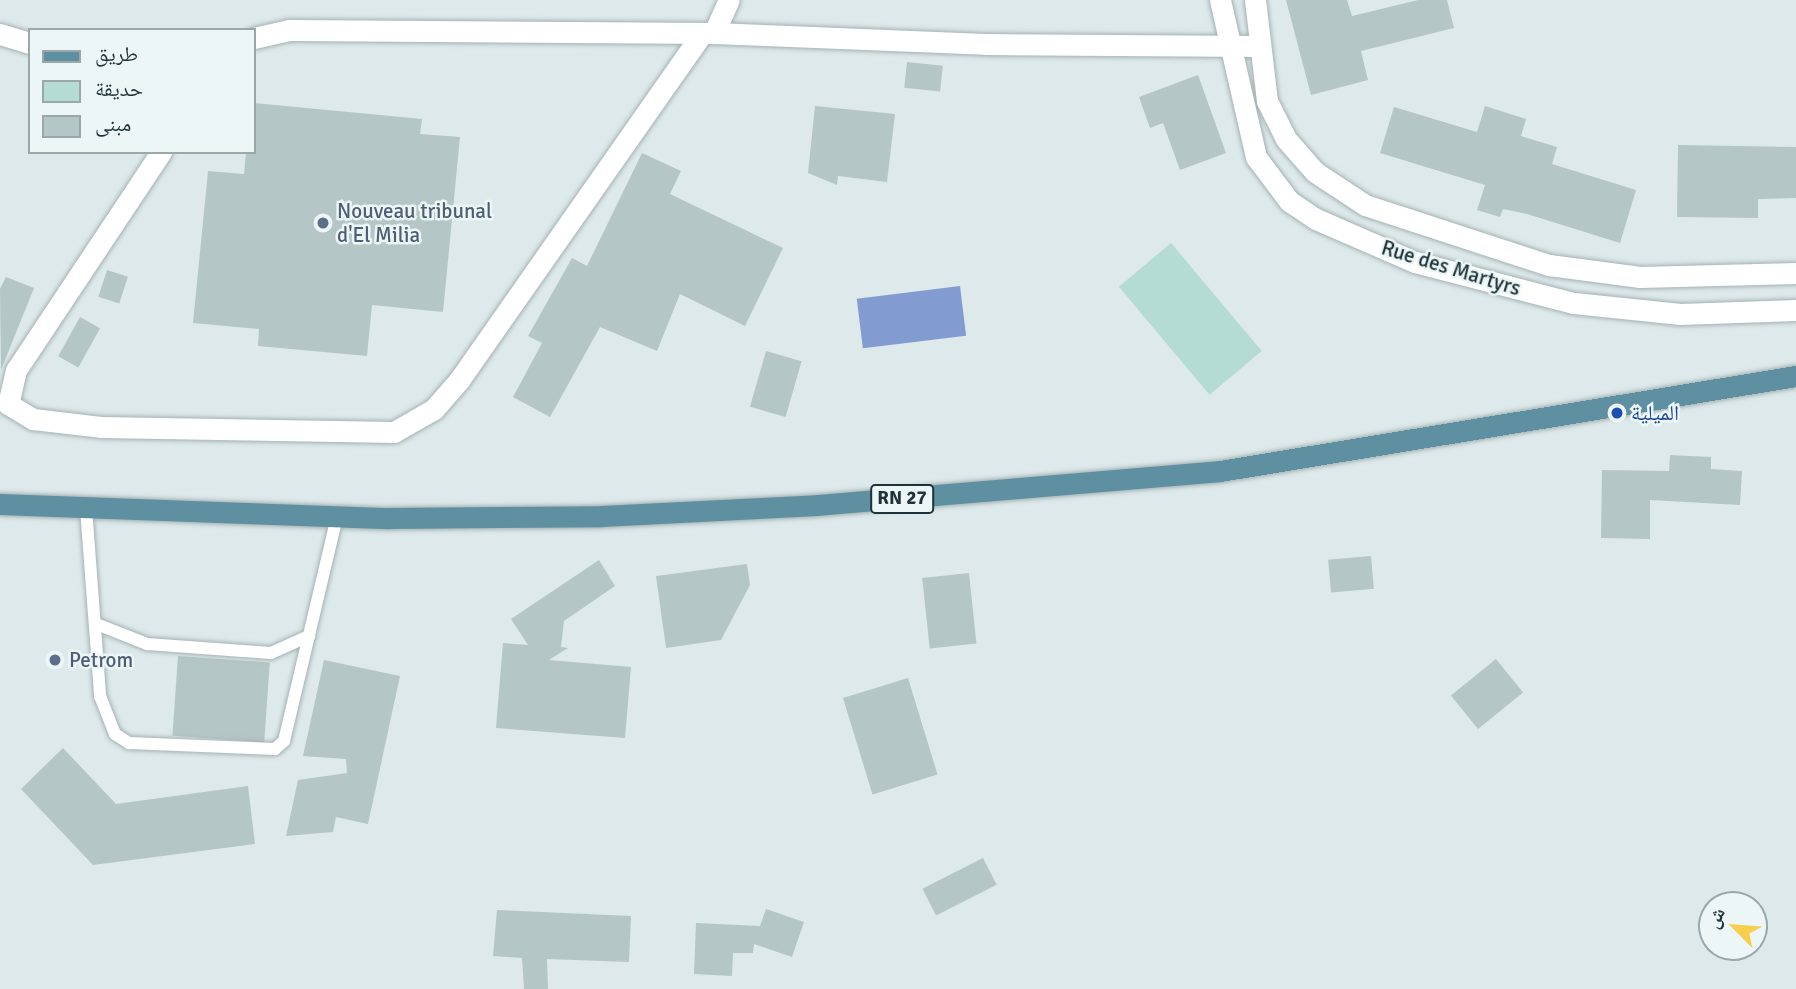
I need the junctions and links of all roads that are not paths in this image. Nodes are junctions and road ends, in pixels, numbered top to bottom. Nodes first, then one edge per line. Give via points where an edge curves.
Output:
1 (730, 0) edge
2 (1220, 0) edge
3 (1255, 0) edge
4 (0, 34) edge
5 (707, 34) junction
6 (256, 38) edge
7 (28, 42) edge
8 (1260, 46) junction
9 (1228, 48) junction
10 (160, 154) edge
11 (1796, 273) edge
12 (1796, 310) edge
13 (1796, 376) edge
14 (9, 411) edge
15 (0, 504) edge
16 (86, 509) junction
17 (337, 517) junction
18 (99, 625) junction
19 (309, 636) junction

1 - 5 street
2 - 9 street, Rue des Martyrs
3 - 8 street, Rue des Martyrs
4 - 7 street
5 - 6 street via 290,30
5 - 9 street
5 - 14 street via 460,379 414,423 394,432 352,435 157,430 53,422
8 - 9 street
8 - 11 street, Rue des Martyrs via 1267,101 1286,139 1315,172 1365,205 1549,265 1640,277
9 - 12 street, Rue des Martyrs via 1256,157 1273,183 1316,219 1351,236 1415,262 1574,303 1679,314
10 - 14 street via 16,370 7,396
13 - 17 main road, RN 27 via 1220,471 1068,486 615,516
15 - 16 main road, RN 27
16 - 17 main road, RN 27
16 - 18 lane
17 - 19 lane
18 - 19 lane via 148,644 271,653
18 - 19 lane via 100,696 115,734 129,743 275,749 284,741

